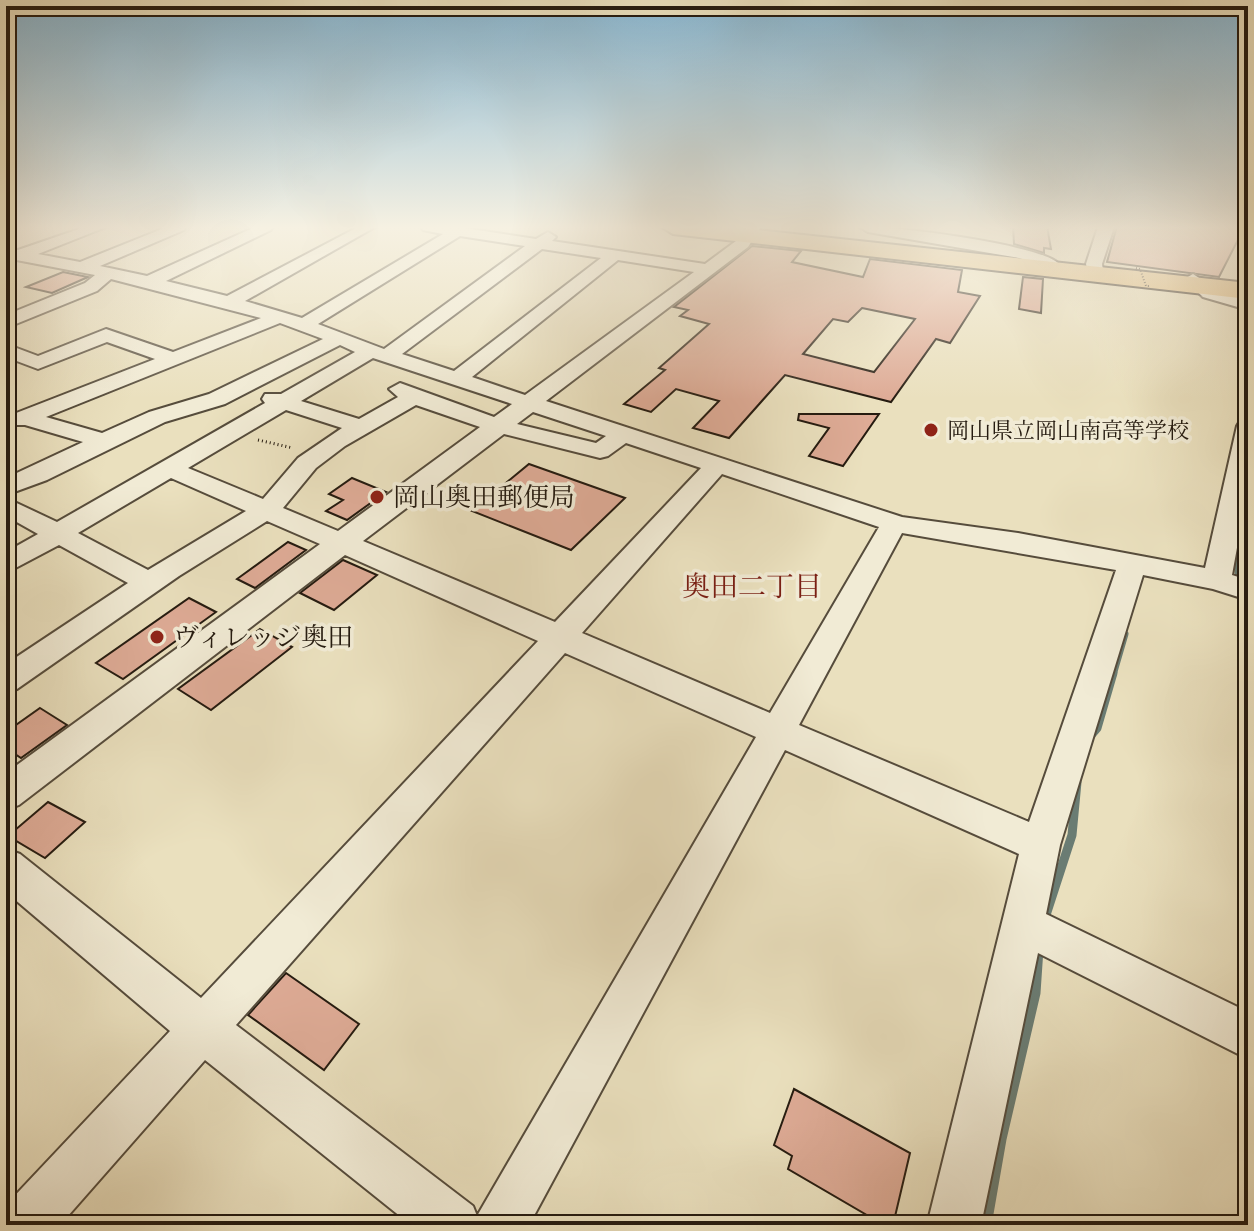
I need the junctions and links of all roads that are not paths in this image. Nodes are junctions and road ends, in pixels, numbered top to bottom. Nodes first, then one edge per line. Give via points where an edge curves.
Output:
1 (94, 284) edge
2 (152, 284) edge
3 (262, 284) edge
4 (370, 284) edge
5 (481, 284) edge
6 (577, 284) edge
7 (687, 284) edge
8 (1201, 284) edge
9 (1209, 284) edge
10 (1248, 291) edge
11 (226, 304) junction
12 (1248, 305) edge
13 (277, 318) junction
14 (6, 322) edge
15 (304, 325) junction
16 (339, 338) junction
17 (6, 350) edge
18 (379, 354) junction
19 (174, 359) junction
20 (419, 367) junction
21 (457, 379) junction
22 (241, 387) junction
23 (414, 397) junction
24 (283, 402) junction
25 (528, 404) junction
26 (16, 420) edge
27 (498, 426) junction
28 (1248, 426) edge
29 (361, 427) junction
30 (623, 434) junction
31 (104, 441) junction
32 (717, 465) junction
33 (168, 468) junction
34 (6, 487) edge
35 (6, 506) edge
36 (267, 510) junction
37 (894, 523) junction
38 (55, 535) junction
39 (341, 541) junction
40 (6, 564) edge
41 (1132, 564) junction
42 (1217, 580) junction
43 (149, 582) junction
44 (1248, 590) edge
45 (559, 637) junction
46 (6, 680) edge
47 (776, 731) junction
48 (6, 794) edge
49 (1041, 845) junction
50 (6, 867) edge
51 (1036, 931) junction
52 (202, 1028) junction
53 (1248, 1036) edge
54 (24, 1225) edge
55 (454, 1225) edge
56 (500, 1225) edge
57 (954, 1225) edge

1 - 14 street
2 - 11 street
3 - 11 street
4 - 15 street
5 - 18 street
6 - 21 street
7 - 25 street
8 - 12 street
9 - 10 highway
11 - 13 street
13 - 15 street
13 - 19 street
15 - 16 street
16 - 18 street
16 - 22 street
17 - 19 street via 38,363 106,335
18 - 20 street
18 - 24 street
19 - 26 street
20 - 21 street
20 - 23 street via 399,391
21 - 25 street
22 - 24 street
22 - 31 street
23 - 27 street
23 - 29 street
24 - 29 street
24 - 33 street
25 - 27 street
25 - 30 street
26 - 31 street
27 - 30 street via 600,451
27 - 39 street
28 - 42 street
29 - 36 street via 307,463
30 - 32 street
31 - 34 street
32 - 37 street
32 - 45 street
33 - 36 street
33 - 38 street
35 - 38 street
36 - 39 street
36 - 43 street
37 - 41 street
37 - 47 street
38 - 40 street
38 - 43 street
39 - 45 street
39 - 48 street
41 - 42 street
41 - 49 street
42 - 44 street
43 - 46 street
45 - 47 street
45 - 52 street
47 - 49 street
47 - 56 street
49 - 51 street
50 - 52 street
51 - 53 street
51 - 57 street
52 - 54 street
52 - 55 street

